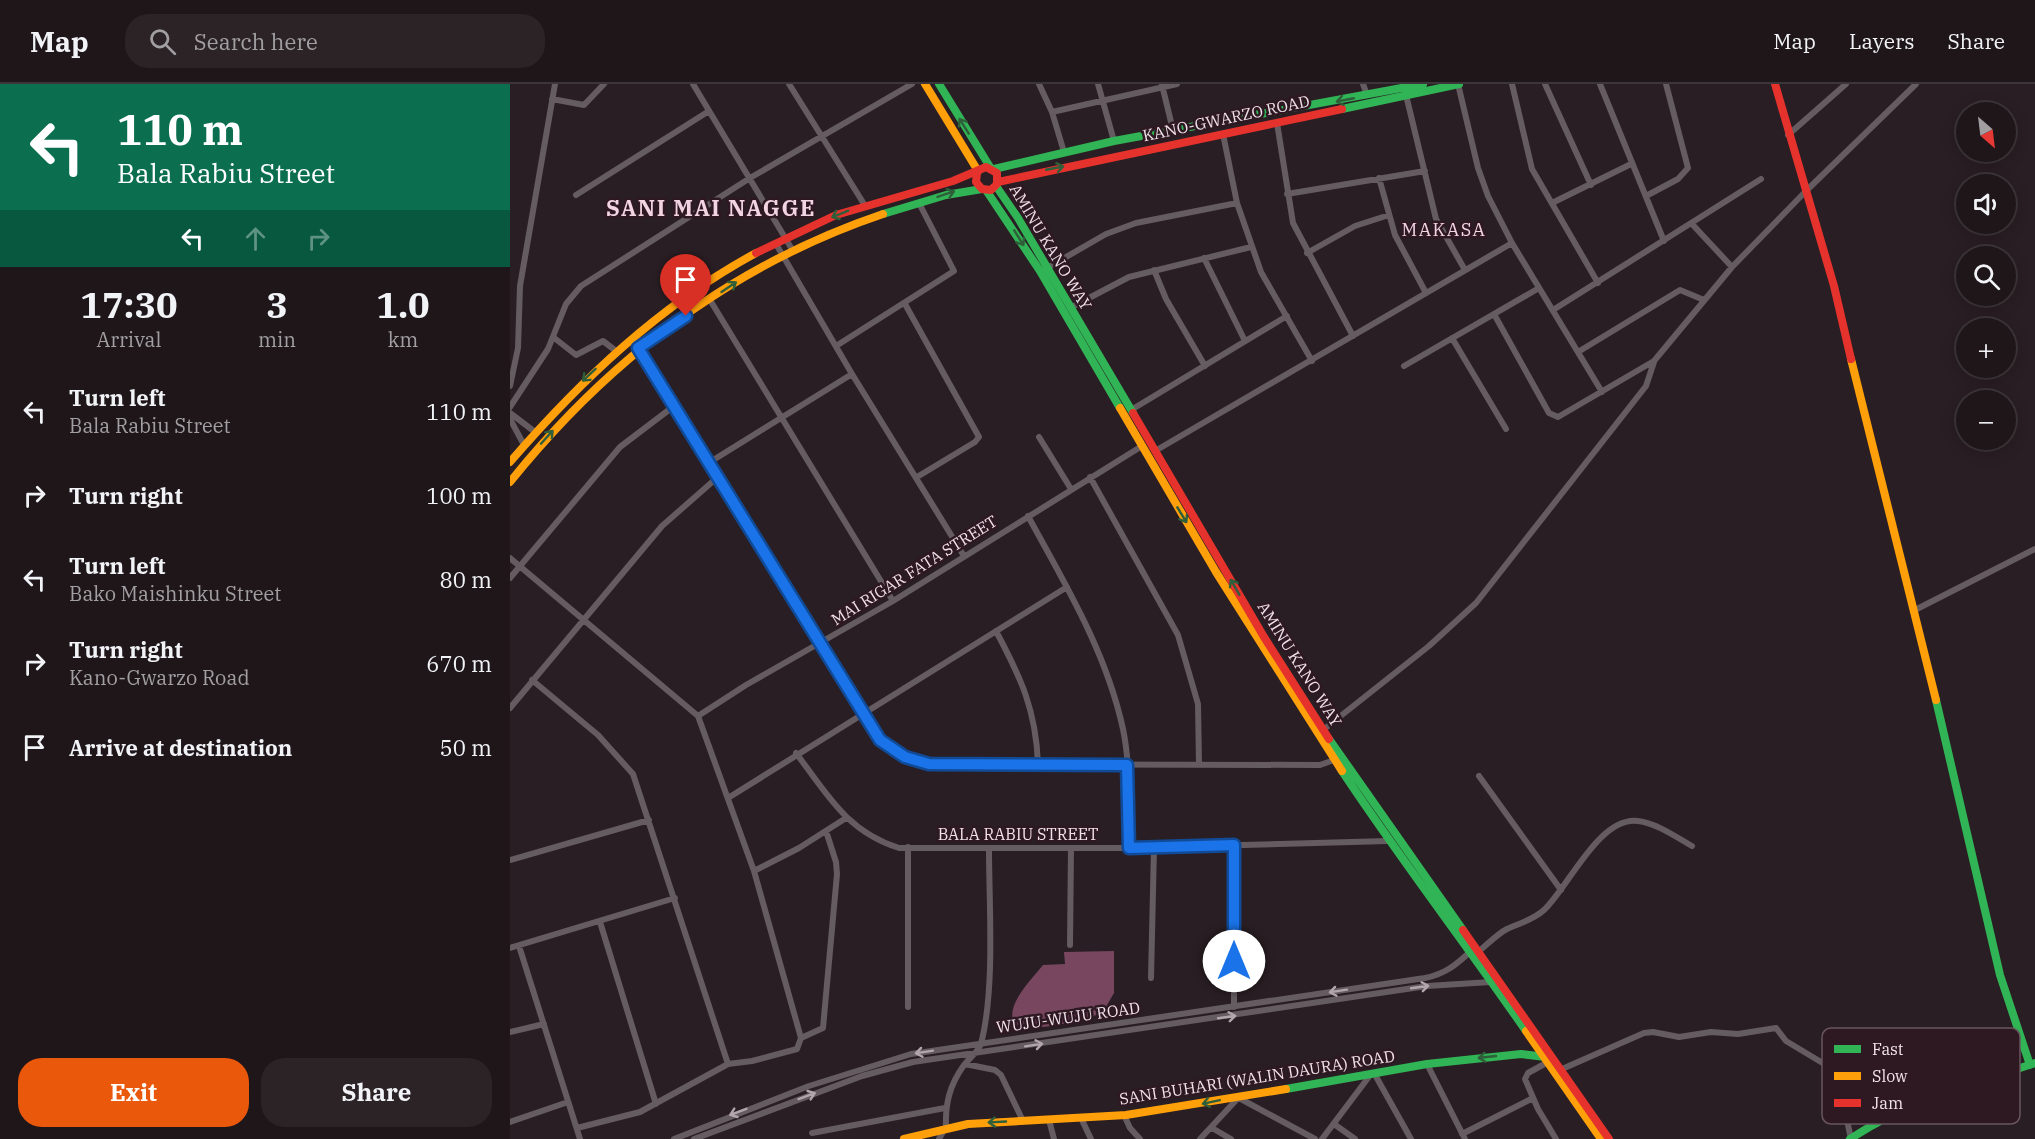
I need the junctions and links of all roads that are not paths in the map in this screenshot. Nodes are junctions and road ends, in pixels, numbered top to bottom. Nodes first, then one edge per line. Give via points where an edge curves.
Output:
1 (555, 84) edge
2 (604, 84) edge
3 (693, 84) edge
4 (789, 84) edge
5 (912, 84) edge
6 (925, 84) edge
7 (939, 84) edge
8 (1039, 84) edge
9 (1098, 84) edge
10 (1177, 84) edge
11 (1363, 84) edge
12 (1423, 84) edge
13 (1459, 84) edge
14 (1512, 84) edge
15 (1545, 84) edge
16 (1600, 84) edge
17 (1666, 84) edge
18 (1775, 84) edge
19 (1846, 84) edge
20 (1916, 84) edge
21 (1162, 86) edge
22 (1406, 95) junction
23 (1367, 96) junction
24 (552, 99) junction
25 (1104, 100) junction
26 (709, 111) junction
27 (1052, 112) junction
28 (1277, 123) junction
29 (1173, 130) junction
30 (1223, 134) junction
31 (1788, 135) junction
32 (823, 137) junction
33 (1114, 141) junction
34 (1064, 152) junction
35 (1631, 164) junction
36 (992, 168) junction
37 (1425, 171) junction
38 (977, 172) junction
39 (750, 178) junction
40 (1379, 178) junction
41 (1761, 179) dead end
42 (997, 184) junction
43 (1591, 185) junction
44 (984, 189) junction
45 (1806, 191) junction
46 (1287, 194) junction
47 (576, 195) dead end
48 (1646, 196) junction
49 (1237, 202) junction
50 (919, 203) junction
51 (1552, 203) junction
52 (864, 204) junction
53 (1389, 215) junction
54 (1692, 224) junction
55 (786, 239) junction
56 (1664, 241) junction
57 (1512, 243) junction
58 (776, 244) junction
59 (1251, 247) junction
60 (793, 251) junction
61 (1307, 253) junction
62 (783, 257) junction
63 (1204, 258) junction
64 (1732, 267) junction
65 (1047, 268) junction
66 (1154, 270) junction
67 (1465, 270) junction
68 (1598, 283) junction
69 (1539, 288) junction
70 (1426, 293) junction
71 (710, 300) junction
72 (1704, 300) junction
73 (905, 304) junction
74 (1070, 308) junction
75 (1553, 310) junction
76 (1494, 314) junction
77 (1287, 316) junction
78 (514, 324) edge
79 (1353, 336) junction
80 (553, 337) junction
81 (1452, 338) junction
82 (1245, 341) junction
83 (510, 346) edge
84 (836, 346) junction
85 (518, 348) junction
86 (638, 348) junction
87 (616, 351) junction
88 (1578, 352) junction
89 (1095, 358) junction
90 (1312, 361) junction
91 (1654, 361) junction
92 (1205, 366) junction
93 (1404, 366) dead end
94 (852, 374) junction
95 (510, 386) edge
96 (1602, 392) junction
97 (674, 406) junction
98 (510, 407) edge
99 (1131, 410) junction
100 (510, 413) edge
101 (781, 417) junction
102 (510, 419) edge
103 (1506, 429) dead end
104 (535, 432) junction
105 (1039, 436) dead end
106 (524, 445) junction
107 (1142, 446) junction
108 (1155, 451) junction
109 (512, 456) edge
110 (710, 462) junction
111 (1162, 471) junction
112 (719, 476) junction
113 (917, 477) junction
114 (1090, 477) junction
115 (510, 482) edge
116 (1071, 489) junction
117 (1028, 516) junction
118 (2035, 549) edge
119 (964, 556) junction
120 (510, 558) edge
121 (519, 566) junction
122 (510, 578) edge
123 (1067, 587) junction
124 (893, 601) junction
125 (1913, 611) junction
126 (582, 620) junction
127 (996, 631) junction
128 (822, 643) junction
129 (532, 680) junction
130 (510, 708) edge
131 (863, 712) junction
132 (1309, 715) junction
133 (698, 716) junction
134 (1323, 730) junction
135 (796, 753) junction
136 (1334, 760) junction
137 (1038, 764) junction
138 (1199, 764) junction
139 (1127, 765) junction
140 (1479, 776) dead end
141 (728, 798) junction
142 (846, 818) junction
143 (649, 820) junction
144 (826, 831) junction
145 (1388, 841) junction
146 (1234, 845) junction
147 (1692, 846) dead end
148 (1154, 847) junction
149 (908, 848) junction
150 (989, 848) junction
151 (1071, 848) junction
152 (1129, 848) junction
153 (510, 860) edge
154 (754, 871) junction
155 (1561, 890) junction
156 (675, 898) junction
157 (600, 922) junction
158 (1070, 945) dead end
159 (519, 946) junction
160 (510, 948) edge
161 (1474, 952) junction
162 (1151, 978) dead end
163 (1491, 982) junction
164 (908, 1007) dead end
165 (1234, 1007) junction
166 (544, 1024) junction
167 (2019, 1028) edge
168 (2020, 1031) edge
169 (510, 1032) edge
170 (801, 1038) junction
171 (981, 1042) junction
172 (976, 1053) junction
173 (1547, 1059) junction
174 (1822, 1063) edge
175 (728, 1064) junction
176 (965, 1064) junction
177 (1427, 1064) junction
178 (2032, 1064) edge
179 (1562, 1069) junction
180 (1373, 1073) junction
181 (1240, 1097) junction
182 (1533, 1098) junction
183 (568, 1102) junction
184 (656, 1104) junction
185 (945, 1108) junction
186 (1124, 1115) junction
187 (1081, 1118) junction
188 (1048, 1120) junction
189 (1023, 1121) junction
190 (510, 1122) edge
191 (1334, 1124) junction
192 (1848, 1124) edge
193 (1876, 1124) edge
194 (577, 1128) junction
195 (1212, 1128) junction
196 (945, 1130) junction
197 (813, 1133) dead end
198 (1463, 1136) edge
199 (1052, 1138) edge
200 (580, 1139) edge
201 (674, 1139) edge
202 (694, 1139) edge
203 (904, 1139) edge
204 (939, 1139) edge
205 (1090, 1139) edge
206 (1140, 1139) edge
207 (1200, 1139) edge
208 (1231, 1139) edge
209 (1315, 1139) edge
210 (1322, 1139) edge
211 (1355, 1139) edge
212 (1411, 1139) edge
213 (1555, 1139) edge
214 (1601, 1139) edge
215 (1609, 1139) edge
216 (1851, 1139) edge

1 - 24 street
2 - 24 street via 584,105
3 - 26 street
4 - 32 street
5 - 32 street
6 - 38 main road, AMINU KANO WAY
36 -> 7 main road, AMINU KANO WAY
8 - 27 street
9 - 25 street
10 - 21 street
11 - 23 street
12 - 23 main road
13 - 22 main road, KANO-GWARZO ROAD
13 - 57 street via 1478,168
14 - 51 street via 1527,156
15 - 43 street
16 - 35 street
17 - 48 street via 1688,168 1678,179
18 - 31 main road
19 - 31 street
20 - 45 street
21 - 25 street
21 - 29 street
22 - 28 main road, KANO-GWARZO ROAD
22 - 37 street
23 -> 29 main road
24 - 78 street
25 - 27 street
25 - 33 street
26 - 39 street
26 - 47 street
27 - 34 street
28 - 30 main road, KANO-GWARZO ROAD
28 - 46 street
29 - 33 main road
42 -> 30 main road, KANO-GWARZO ROAD
30 - 49 street
31 - 45 main road
32 - 39 street
32 - 52 street
33 - 34 main road
34 - 36 main road
35 - 43 street
35 - 48 street
36 - 38 main road
36 - 42 main road, AMINU KANO WAY
37 - 40 street
37 - 67 street via 1436,219
38 - 44 main road, AMINU KANO WAY via 976,182
38 - 52 main road
39 - 55 street
39 - 80 street via 581,286 566,304
40 - 46 street
40 - 53 street
41 - 54 street
42 - 44 main road, KANO-GWARZO ROAD
42 - 65 main road, AMINU KANO WAY
43 - 51 street
50 -> 44 main road via 959,190
44 -> 89 main road, AMINU KANO WAY
45 - 64 street
45 - 125 main road via 1834,286
46 - 61 street via 1293,222
48 - 56 street
49 - 59 street
49 - 65 street via 1136,223 1106,234
50 - 60 main road via 835,230
50 - 73 street via 954,271
51 - 68 street
52 -> 55 main road
53 - 61 street via 1355,226
53 - 70 street via 1395,235
54 - 56 street
54 - 64 street
55 - 58 main road
55 - 60 street
56 - 68 street
57 - 67 street
57 - 69 street
58 - 62 street
58 - 87 main road via 678,302
59 - 63 street
59 - 77 street
60 - 62 main road
61 - 79 street
71 -> 62 main road
62 - 84 street
63 - 66 street
63 - 82 street
64 - 72 street
65 - 74 main road, AMINU KANO WAY
66 - 74 street via 1129,277
66 - 92 street via 1166,299
67 - 70 street
68 - 75 street
69 - 75 street
69 - 76 street
70 - 79 street
71 - 86 main road
71 - 101 street
72 - 88 street via 1680,290
72 - 91 street
73 - 84 street
73 - 113 street via 979,437
74 - 89 main road, AMINU KANO WAY
75 - 88 street
76 - 81 street
76 - 96 street via 1553,417
77 - 82 street
77 - 90 street
78 - 85 street
79 - 90 street
80 - 87 street via 576,355 603,340
80 - 98 street via 549,350
81 - 93 street
81 - 103 street
82 - 92 street
83 - 85 street
84 - 94 street
85 - 95 street
86 - 97 street
115 -> 86 main road via 559,424
87 -> 104 main road
88 - 96 street
89 - 99 main road, AMINU KANO WAY
89 - 107 main road, AMINU KANO WAY
90 - 108 street
91 - 96 street
91 - 134 street via 1640,394 1476,603 1429,646
92 - 99 street
94 - 101 street
94 - 113 street
97 - 110 street
97 - 121 street via 620,447
99 - 108 main road, AMINU KANO WAY
100 - 104 street
101 - 110 street
101 - 124 street
102 - 106 street
104 - 106 main road
105 - 116 street
106 - 109 main road
107 - 111 main road, AMINU KANO WAY
107 - 114 street, MAI RIGAR FATA STREET
108 - 111 main road, AMINU KANO WAY
110 - 112 street
111 - 132 main road, AMINU KANO WAY via 1245,620
112 - 126 street via 662,526
112 - 128 street
113 - 119 street
114 - 116 street, MAI RIGAR FATA STREET
114 - 138 street via 1178,635 1198,704
116 - 117 street, MAI RIGAR FATA STREET
117 - 119 street, MAI RIGAR FATA STREET
117 - 123 street
118 - 125 street
119 - 124 street, MAI RIGAR FATA STREET
120 - 121 street
121 - 122 street
121 - 126 street
123 - 127 street
123 - 139 street via 1094,638 1111,685
124 - 128 street, MAI RIGAR FATA STREET
125 - 167 main road via 1960,793 2000,975
126 - 129 street
126 - 133 street
127 - 131 street
127 - 137 street via 1021,678 1036,730
128 - 131 street
128 - 133 street, MAI RIGAR FATA STREET
129 - 130 street
129 - 143 street via 620,756 633,774
131 - 135 street
131 - 137 street via 880,740 905,757 929,764
132 - 134 main road, AMINU KANO WAY
132 - 136 main road, AMINU KANO WAY
133 - 141 street
134 - 161 main road, AMINU KANO WAY
135 - 141 street
135 - 142 street, BALA RABIU STREET
136 - 138 street via 1320,765
136 - 145 main road, AMINU KANO WAY
137 - 139 street
138 - 139 street
139 - 152 street
140 - 155 street
141 - 154 street
142 - 144 street
142 - 149 street, BALA RABIU STREET via 877,841
143 - 153 street
143 - 156 street
144 - 154 street
144 - 170 street via 837,874 823,1028
145 - 146 street, BALA RABIU STREET
145 - 161 main road, AMINU KANO WAY
146 - 148 street, BALA RABIU STREET
146 - 165 street
147 - 155 street, WUJU-WUJU ROAD via 1636,820 1622,823 1590,851
148 - 152 street, BALA RABIU STREET
148 - 162 street
149 - 150 street, BALA RABIU STREET
149 - 164 street
150 - 151 street, BALA RABIU STREET
150 - 171 street via 988,1007
151 - 152 street, BALA RABIU STREET
151 - 158 street
154 - 170 street
155 - 161 street, WUJU-WUJU ROAD via 1544,910
156 - 157 street
156 - 175 street
157 - 159 street
157 - 184 street
159 - 160 street
159 - 166 street
161 - 163 main road, AMINU KANO WAY
161 -> 165 street, WUJU-WUJU ROAD via 1439,975
161 - 179 main road, AMINU KANO WAY
172 -> 163 street, WUJU-WUJU ROAD via 1427,986
163 - 173 main road, AMINU KANO WAY
165 - 171 street, WUJU-WUJU ROAD
166 - 169 street
166 - 183 street
168 - 178 main road
170 - 175 street via 797,1049
171 - 172 street
171 -> 201 street, WUJU-WUJU ROAD via 860,1068
172 - 176 street
202 -> 172 street, WUJU-WUJU ROAD via 862,1076 913,1062
173 -> 177 main road, SANI BUHARI (WALIN DAURA) ROAD via 1521,1054
173 - 182 street via 1528,1072 1525,1079
173 - 214 main road, AMINU KANO WAY
174 - 179 street via 1786,1041 1776,1028 1678,1037 1648,1033
175 - 184 street
176 - 185 street via 950,1087
176 - 189 street via 995,1070 1001,1075
177 - 180 main road, SANI BUHARI (WALIN DAURA) ROAD
177 - 198 street
179 - 215 main road, AMINU KANO WAY
180 - 181 main road, SANI BUHARI (WALIN DAURA) ROAD
180 - 191 street
180 - 212 street
181 -> 186 main road, SANI BUHARI (WALIN DAURA) ROAD
181 - 195 street
181 - 209 street
182 - 198 street
182 - 213 street
183 - 190 street
183 - 194 street
184 - 194 street via 623,1118
185 - 196 street
185 - 197 street
186 - 187 main road, SANI BUHARI (WALIN DAURA) ROAD
186 - 206 street
187 - 188 main road, SANI BUHARI (WALIN DAURA) ROAD
187 - 205 street
188 - 189 main road, SANI BUHARI (WALIN DAURA) ROAD
188 - 199 street
189 -> 196 main road, SANI BUHARI (WALIN DAURA) ROAD via 968,1124
191 - 210 street
191 - 211 street
192 - 216 street
193 - 216 main road
194 - 200 street
195 - 207 street
195 - 208 street
196 - 203 main road, SANI BUHARI (WALIN DAURA) ROAD
196 - 204 street

